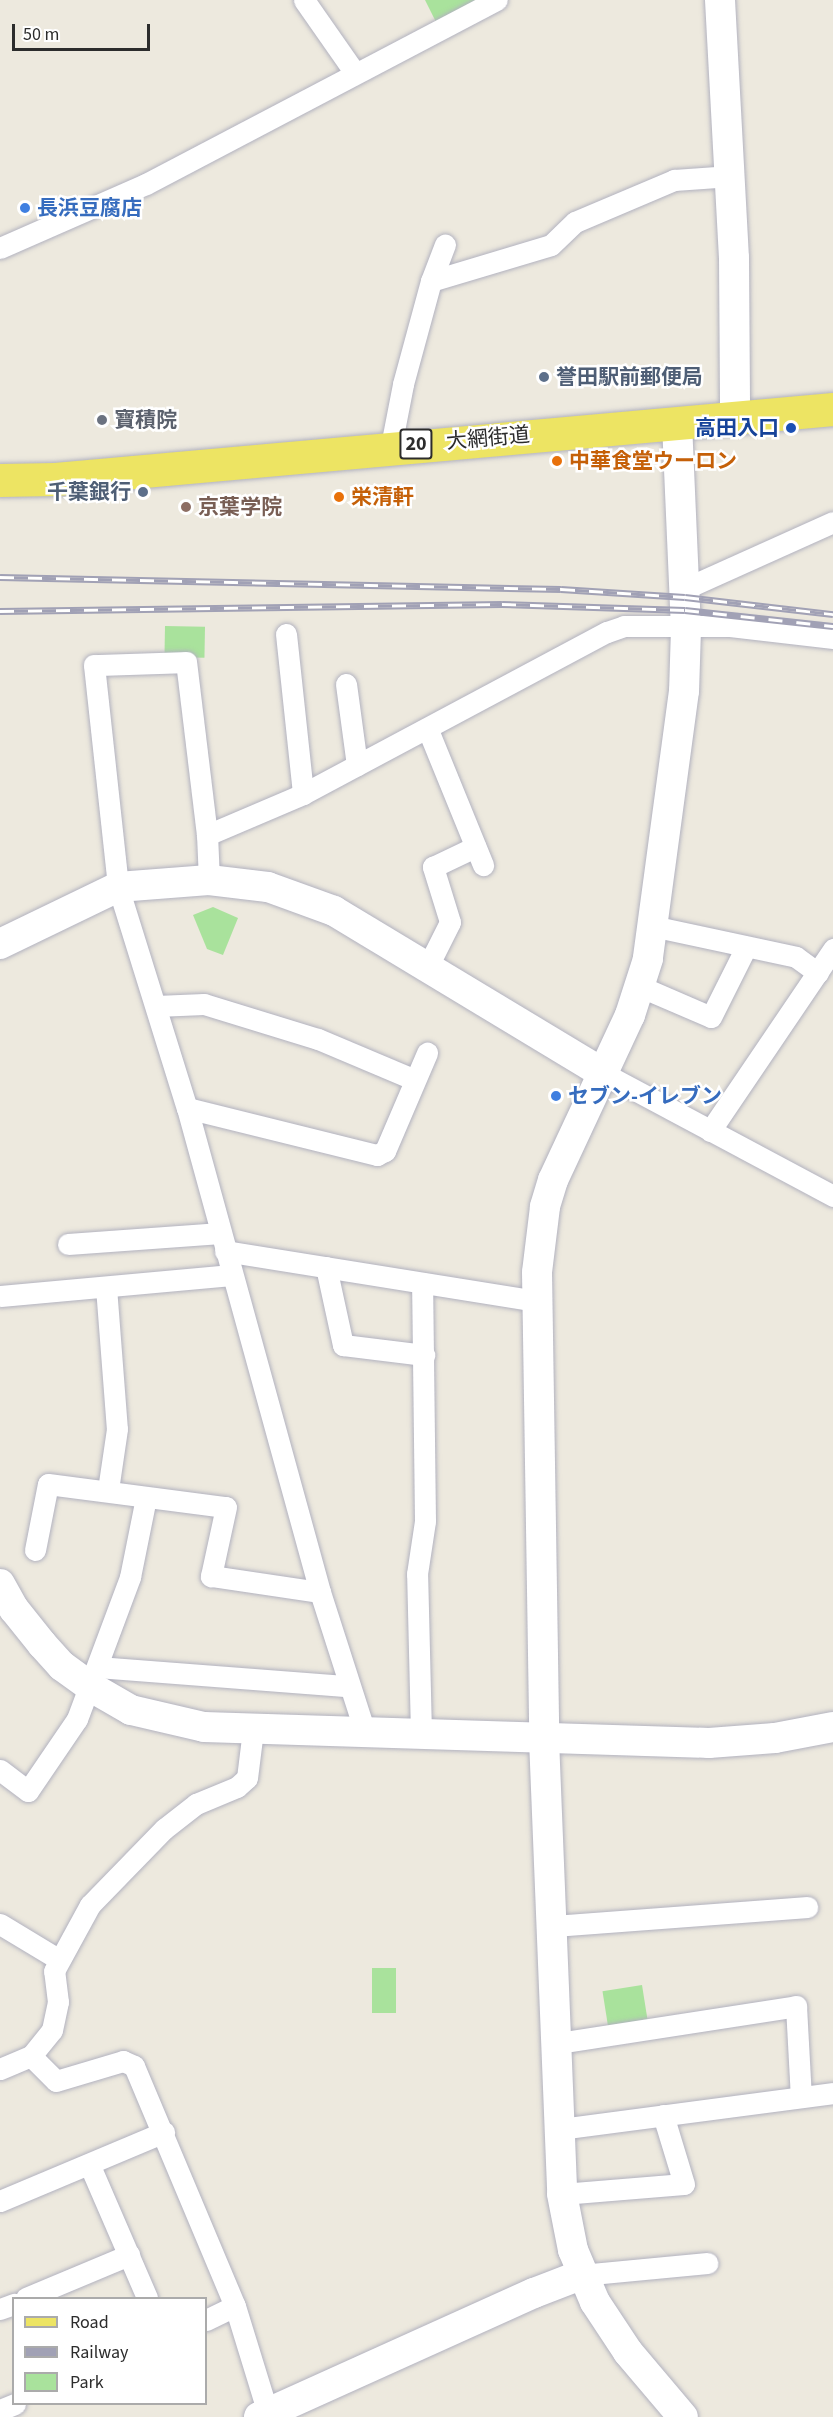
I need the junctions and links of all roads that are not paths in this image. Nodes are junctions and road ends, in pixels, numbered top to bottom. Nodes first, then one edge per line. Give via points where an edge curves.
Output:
1 (304, 0) edge
2 (497, 0) edge
3 (720, 0) edge
4 (355, 73) junction
5 (731, 176) junction
6 (445, 245) dead end
7 (0, 248) edge
8 (431, 281) junction
9 (833, 409) edge
10 (735, 417) junction
11 (677, 423) junction
12 (391, 446) junction
13 (0, 480) edge
14 (833, 522) edge
15 (684, 590) junction
16 (686, 628) junction
17 (286, 633) dead end
18 (833, 638) edge
19 (346, 684) dead end
20 (428, 730) junction
21 (357, 765) junction
22 (303, 794) junction
23 (207, 835) junction
24 (208, 880) junction
25 (118, 887) junction
26 (652, 926) junction
27 (0, 944) edge
28 (746, 947) junction
29 (833, 949) edge
30 (428, 966) junction
31 (818, 973) junction
32 (639, 986) junction
33 (156, 1006) junction
34 (428, 1053) dead end
35 (603, 1073) junction
36 (415, 1080) junction
37 (187, 1108) junction
38 (710, 1131) junction
39 (833, 1196) edge
40 (223, 1242) junction
41 (68, 1244) dead end
42 (326, 1267) junction
43 (232, 1275) junction
44 (422, 1283) junction
45 (106, 1287) junction
46 (0, 1296) edge
47 (538, 1301) junction
48 (424, 1355) junction
49 (108, 1490) junction
50 (146, 1498) junction
51 (35, 1550) dead end
52 (0, 1584) edge
53 (320, 1592) junction
54 (95, 1677) junction
55 (347, 1686) junction
56 (833, 1727) edge
57 (253, 1730) junction
58 (365, 1732) junction
59 (421, 1733) junction
60 (544, 1739) junction
61 (0, 1770) edge
62 (807, 1907) dead end
63 (0, 1924) edge
64 (554, 1926) junction
65 (58, 1959) junction
66 (558, 2043) junction
67 (31, 2056) junction
68 (0, 2069) edge
69 (833, 2093) edge
70 (801, 2097) junction
71 (663, 2115) junction
72 (560, 2129) junction
73 (164, 2132) junction
74 (90, 2166) junction
75 (562, 2194) junction
76 (0, 2201) edge
77 (129, 2255) junction
78 (707, 2263) dead end
79 (581, 2275) junction
80 (28, 2297) edge
81 (147, 2297) edge
82 (235, 2306) junction
83 (207, 2320) edge
84 (263, 2415) edge
85 (683, 2417) edge

1 - 4 street
2 - 4 street
3 - 5 street
4 - 7 street via 146,184
5 - 8 street via 674,180 575,222 552,245
5 - 10 street
6 - 8 street
8 - 12 street via 392,423
9 - 10 main road, 大網街道 / 20
10 - 11 main road, 大網街道 / 20
11 - 12 main road, 大網街道 / 20
11 - 15 street
12 - 13 main road, 大網街道 / 20 via 55,479
14 - 15 street
15 - 16 street
16 - 18 street via 730,626
16 - 20 street via 624,626 607,632
16 - 26 street via 684,691
17 - 22 street
19 - 21 street
20 - 21 street
20 - 30 street via 479,856 433,867 450,922
21 - 22 street
22 - 23 street
23 - 24 street
23 - 25 street via 186,662 93,664
24 - 25 street
24 - 30 street via 268,888 299,897 334,912
25 - 27 street
25 - 33 street
26 - 28 street via 730,940
26 - 32 street
28 - 31 street via 796,957
28 - 32 street via 711,1017
29 - 31 street
30 - 35 street
31 - 38 street
32 - 35 street
33 - 36 street via 204,1004 318,1039
33 - 37 street
34 - 36 street
35 - 38 street
35 - 47 street via 553,1180 545,1207
36 - 37 street via 384,1151 377,1155
37 - 40 street
38 - 39 street
40 - 41 street
40 - 42 street
40 - 43 street
42 - 44 street
42 - 48 street via 343,1345
43 - 45 street
43 - 53 street
44 - 47 street
44 - 48 street
45 - 46 street
45 - 49 street via 117,1429
47 - 60 street
48 - 59 street via 424,1521 417,1574
49 - 50 street
49 - 51 street via 48,1484
50 - 53 street via 226,1507 211,1576
50 - 54 street via 130,1577
52 - 54 street via 14,1609 49,1651
53 - 55 street
54 - 55 street
54 - 57 street via 130,1710 165,1720
54 - 61 street via 77,1719 28,1791
55 - 58 street
56 - 60 street via 775,1738 709,1743
57 - 58 street
57 - 65 street via 247,1778 237,1787 196,1804 164,1829 90,1905
58 - 59 street
59 - 60 street
60 - 64 street
62 - 64 street
63 - 65 street
64 - 66 street
65 - 67 street via 54,1971 58,2002 52,2030
66 - 70 street via 796,2006
66 - 72 street
67 - 68 street
67 - 73 street via 56,2081 130,2062
69 - 70 street
70 - 71 street
71 - 72 street
71 - 75 street via 684,2184
72 - 75 street
73 - 74 street
73 - 82 street
74 - 76 street
74 - 77 street
75 - 79 street
77 - 80 street
77 - 81 street
78 - 79 street
79 - 84 street
79 - 85 street via 612,2330
82 - 83 street
82 - 84 street

